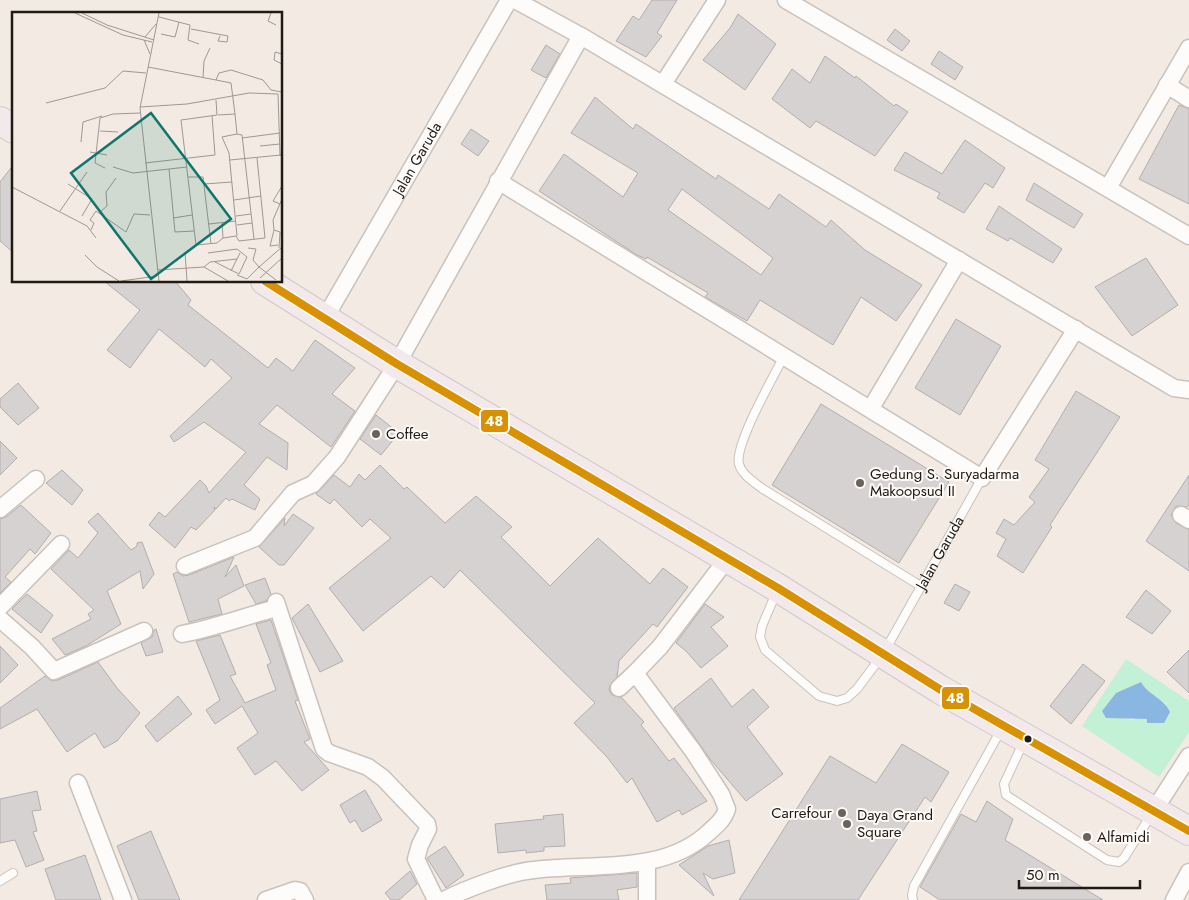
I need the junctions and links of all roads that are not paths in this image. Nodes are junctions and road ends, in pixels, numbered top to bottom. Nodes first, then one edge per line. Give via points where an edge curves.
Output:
1 (510, 0) edge
2 (516, 0) edge
3 (717, 0) edge
4 (796, 2) edge
5 (582, 36) junction
6 (1189, 48) edge
7 (663, 84) junction
8 (1167, 85) junction
9 (1189, 99) edge
10 (0, 121) edge
11 (12, 128) edge
12 (498, 181) junction
13 (1108, 188) junction
14 (1189, 236) edge
15 (959, 260) junction
16 (267, 282) edge
17 (325, 318) junction
18 (1076, 329) junction
19 (784, 356) junction
20 (397, 364) junction
21 (1189, 390) edge
22 (871, 408) junction
23 (982, 478) junction
24 (36, 479) dead end
25 (0, 509) edge
26 (61, 544) dead end
27 (727, 558) junction
28 (185, 566) dead end
29 (919, 586) junction
30 (778, 588) junction
31 (0, 607) edge
32 (0, 619) edge
33 (144, 631) dead end
34 (182, 634) dead end
35 (883, 654) junction
36 (635, 673) junction
37 (618, 688) dead end
38 (1014, 732) junction
39 (1189, 756) edge
40 (78, 783) dead end
41 (1153, 812) junction
42 (1189, 831) edge
43 (646, 862) junction
44 (14, 872) dead end
45 (1189, 872) edge
46 (0, 881) edge
47 (123, 900) edge
48 (266, 900) edge
49 (305, 900) edge
50 (436, 900) edge
51 (444, 900) edge
52 (647, 900) edge
53 (913, 900) edge
54 (1174, 900) edge

1 - 17 street, Jalan Garuda
2 - 5 street
3 - 7 street
4 - 13 street
5 - 7 street
5 - 12 street
6 - 8 street
7 - 15 street
8 - 9 street
8 - 13 street
10 - 11 highway
12 - 19 street
12 - 20 street
13 - 14 street
15 - 18 street
15 - 22 street
16 - 17 highway
17 - 20 highway
18 - 21 street via 1174,388
18 - 23 street, Jalan Garuda
19 - 22 street
19 - 29 lane via 741,443 738,463 743,472 763,489
20 - 27 highway
20 - 28 street via 338,457 318,480 293,493 255,538
22 - 23 street
23 - 29 lane, Jalan Garuda
24 - 25 street
26 - 31 street
27 - 30 highway
27 - 36 street via 660,647
29 - 35 lane, Jalan Garuda
30 - 35 highway
30 - 35 lane, Jalan Garuda via 762,626 760,637 763,645 819,696 837,701 847,698 857,690
32 - 33 street via 54,671
34 - 50 street via 208,629 276,605 324,749 376,772 427,824 416,859
35 - 38 highway
36 - 37 street
36 - 43 street via 694,751 722,794 727,809 704,837 667,857
38 - 41 highway
38 - 41 lane via 1004,784 1006,795 1107,860 1119,862 1124,858
38 - 53 lane via 914,886
39 - 41 street
40 - 47 street
41 - 42 highway
43 - 51 street via 532,870
43 - 52 street
44 - 46 lane
45 - 54 street
48 - 49 street via 295,890 300,891

